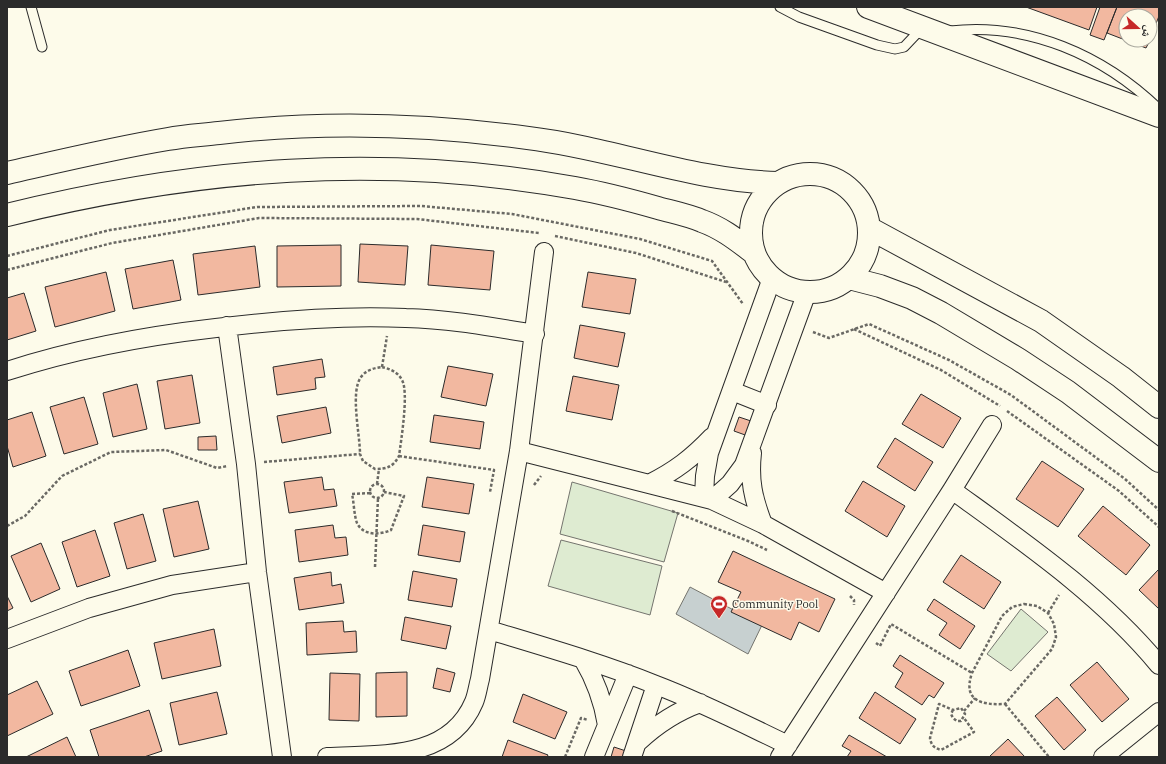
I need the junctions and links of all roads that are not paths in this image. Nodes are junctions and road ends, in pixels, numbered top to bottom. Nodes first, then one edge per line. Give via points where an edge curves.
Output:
1 (30, 7) edge
2 (780, 7) edge
3 (868, 7) edge
4 (931, 29) junction
5 (42, 47) dead end
6 (1159, 109) edge
7 (1159, 116) edge
8 (7, 173) edge
9 (778, 183) junction
10 (7, 215) edge
11 (870, 228) junction
12 (544, 252) dead end
13 (754, 253) junction
14 (772, 278) junction
15 (848, 278) junction
16 (808, 292) junction
17 (227, 326) junction
18 (535, 334) junction
19 (7, 371) edge
20 (732, 391) junction
21 (767, 405) junction
22 (1159, 407) edge
23 (992, 425) dead end
24 (716, 434) junction
25 (753, 443) junction
26 (518, 451) junction
27 (1159, 461) edge
28 (649, 484) junction
29 (952, 490) junction
30 (708, 499) junction
31 (763, 524) junction
32 (257, 572) junction
33 (886, 593) junction
34 (489, 630) junction
35 (7, 640) edge
36 (583, 659) junction
37 (1159, 665) edge
38 (628, 674) junction
39 (656, 685) junction
40 (700, 703) junction
41 (1159, 712) edge
42 (607, 726) junction
43 (634, 750) edge
44 (784, 751) edge
45 (282, 757) edge
46 (327, 757) edge
47 (594, 757) edge
48 (1103, 757) edge

1 - 5 lane
2 - 4 lane via 800,17 886,48 904,47
3 - 4 street
4 - 6 lane via 975,28 1012,32 1047,40 1081,53 1113,71 1143,93
4 - 7 street
8 - 9 street via 170,138 269,127 368,125 449,129 530,138 610,152 718,178
9 - 11 street via 797,175 817,174 837,180 857,197
9 - 13 street via 757,206 751,237
10 - 13 street via 74,198 225,175 302,169 381,168 458,172 531,180 603,193 703,221 730,234
11 - 15 street via 868,247 860,264
11 - 22 street via 1041,321
12 - 18 street
13 - 14 street
14 - 16 street via 783,286
14 - 20 street
15 - 16 street via 822,291
15 - 27 street via 899,293 941,313 1068,392
16 - 21 street
17 - 18 street via 294,319 407,318 471,323
17 - 19 street via 153,335 80,350
17 - 32 street via 246,464
18 - 26 street
20 - 21 street
20 - 24 street
21 - 25 street
23 - 29 street
24 - 28 street via 673,472
24 - 30 street via 705,476
25 - 30 street via 744,465 730,484
25 - 31 street via 750,471 753,498
26 - 28 street
26 - 34 street
28 - 30 street
29 - 33 street
29 - 37 street via 1081,588 1141,644
30 - 31 street
31 - 33 street
32 - 35 street via 172,586 97,606
32 - 45 street
33 - 44 street
34 - 36 street
34 - 46 street via 474,702 461,723 442,740 420,750
36 - 38 street
36 - 42 street via 595,680 603,702
38 - 39 street
38 - 42 street
39 - 40 street
39 - 43 street
40 - 43 street via 677,712 655,725
40 - 44 street
41 - 48 street
42 - 47 street

